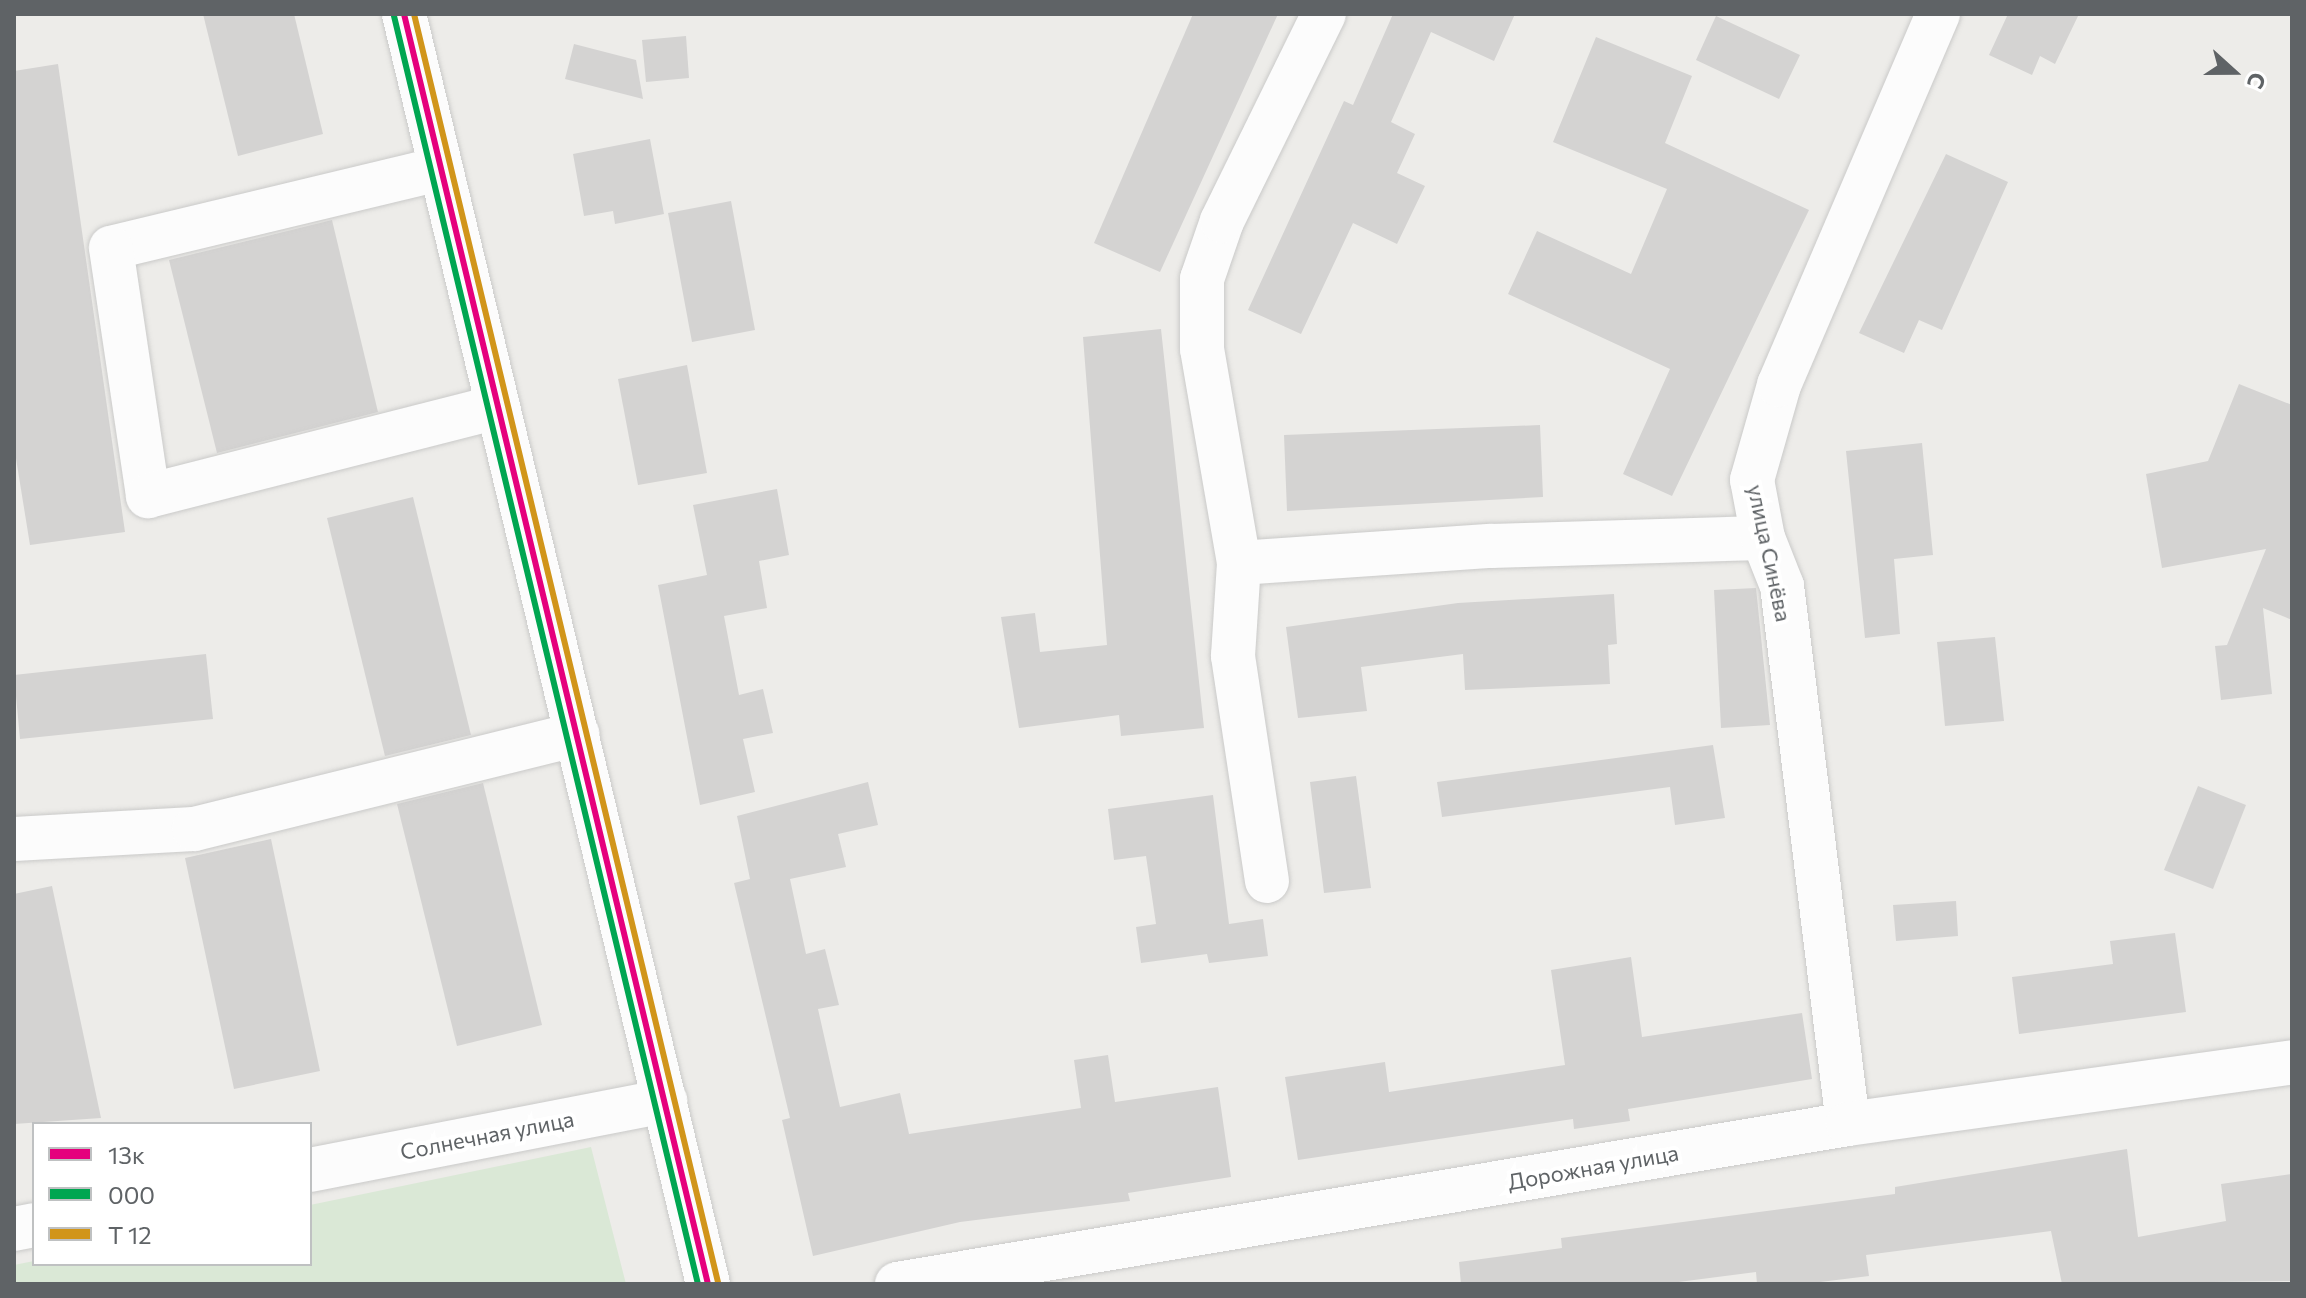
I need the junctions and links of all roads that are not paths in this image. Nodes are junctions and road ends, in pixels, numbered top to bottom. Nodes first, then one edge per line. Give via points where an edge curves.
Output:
1 (1324, 14) edge
2 (1938, 14) edge
3 (412, 19) edge
4 (439, 169) junction
5 (498, 407) junction
6 (1763, 538) junction
7 (1239, 563) junction
8 (577, 734) junction
9 (14, 839) edge
10 (1267, 881) dead end
11 (2292, 1062) edge
12 (665, 1101) junction
13 (1848, 1124) junction
14 (312, 1170) edge
15 (708, 1284) edge
16 (897, 1284) edge

1 - 7 street via 1222,221 1202,279 1202,349
2 - 6 street, улица Синёва via 1779,385 1752,480
3 - 4 street
4 - 5 street
4 - 5 street via 111,248 148,496
5 - 8 street
6 - 7 street via 1491,546
6 - 13 street, улица Синёва via 1782,586
7 - 10 street via 1233,656
8 - 9 street via 194,829
8 - 12 street
11 - 13 street, Дорожная улица
12 - 14 street, Солнечная улица
12 - 15 street
13 - 16 street, Дорожная улица

